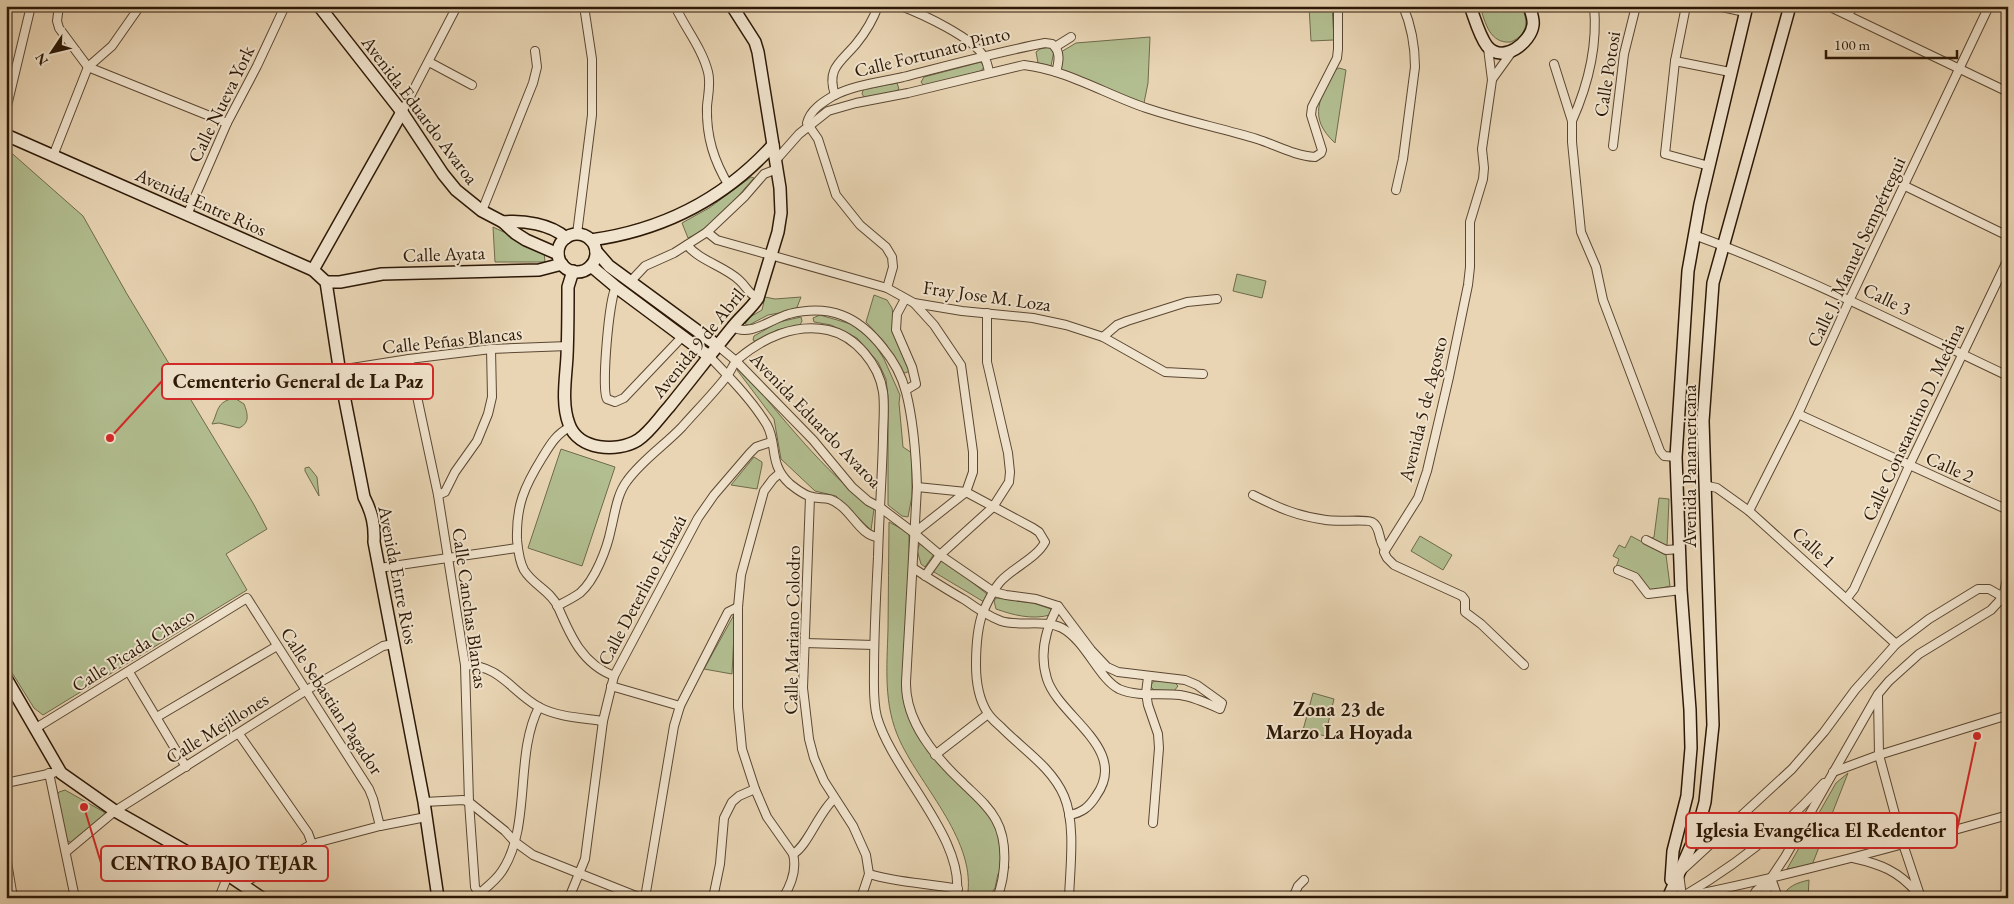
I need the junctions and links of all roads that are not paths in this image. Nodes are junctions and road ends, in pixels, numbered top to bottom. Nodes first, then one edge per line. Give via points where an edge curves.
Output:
1 (30, 6) edge
2 (59, 6) edge
3 (140, 6) edge
4 (285, 6) edge
5 (319, 6) edge
6 (457, 6) edge
7 (584, 6) edge
8 (675, 6) edge
9 (732, 6) edge
10 (878, 6) edge
11 (901, 6) edge
12 (1338, 6) edge
13 (1402, 6) edge
14 (1470, 6) edge
15 (1529, 6) edge
16 (1594, 6) edge
17 (1636, 6) edge
18 (1686, 6) edge
19 (1717, 6) edge
20 (1790, 6) edge
21 (1828, 6) edge
22 (1853, 6) edge
23 (1989, 6) edge
24 (1746, 9) edge
25 (1848, 15) junction
26 (1071, 37) dead end
27 (1487, 46) junction
28 (1055, 47) junction
29 (535, 51) dead end
30 (1511, 53) junction
31 (984, 56) junction
32 (1675, 61) junction
33 (429, 62) junction
34 (1554, 64) dead end
35 (88, 67) junction
36 (1960, 69) junction
37 (989, 72) junction
38 (1056, 72) junction
39 (1730, 72) junction
40 (903, 77) junction
41 (1492, 80) junction
42 (472, 85) dead end
43 (853, 90) junction
44 (2008, 92) edge
45 (908, 93) junction
46 (835, 96) junction
47 (856, 103) junction
48 (6, 110) edge
49 (402, 112) junction
50 (1572, 121) junction
51 (227, 123) junction
52 (809, 126) junction
53 (6, 135) edge
54 (773, 146) junction
55 (1614, 146) dead end
56 (53, 156) junction
57 (776, 165) junction
58 (1709, 166) junction
59 (729, 186) junction
60 (1905, 186) junction
61 (1396, 190) dead end
62 (482, 211) junction
63 (187, 215) junction
64 (503, 222) junction
65 (707, 232) junction
66 (577, 234) junction
67 (1694, 235) junction
68 (2008, 236) edge
69 (566, 238) junction
70 (593, 245) junction
71 (687, 245) junction
72 (1724, 246) junction
73 (772, 255) junction
74 (560, 259) junction
75 (2008, 259) edge
76 (591, 266) junction
77 (314, 270) junction
78 (573, 271) junction
79 (326, 282) junction
80 (630, 282) junction
81 (616, 288) junction
82 (887, 288) junction
83 (758, 298) junction
84 (905, 299) junction
85 (1217, 299) dead end
86 (1850, 300) junction
87 (914, 303) junction
88 (806, 310) junction
89 (987, 313) junction
90 (733, 327) junction
91 (807, 328) junction
92 (682, 337) junction
93 (1103, 337) junction
94 (568, 346) junction
95 (718, 346) junction
96 (491, 350) junction
97 (1962, 354) junction
98 (710, 358) junction
99 (409, 360) junction
100 (736, 361) junction
101 (339, 370) junction
102 (1203, 374) dead end
103 (728, 375) junction
104 (2008, 376) edge
105 (906, 390) junction
106 (1798, 414) junction
107 (570, 427) junction
108 (771, 442) junction
109 (1676, 456) junction
110 (1909, 466) junction
111 (780, 473) junction
112 (1704, 485) junction
113 (917, 487) junction
114 (966, 492) junction
115 (438, 495) junction
116 (1253, 495) dead end
117 (810, 497) junction
118 (993, 507) junction
119 (881, 508) junction
120 (2008, 510) edge
121 (1749, 511) junction
122 (914, 533) junction
123 (878, 537) junction
124 (1646, 540) dead end
125 (517, 548) junction
126 (1385, 549) junction
127 (1680, 549) junction
128 (940, 555) junction
129 (448, 558) junction
130 (379, 568) junction
131 (913, 568) junction
132 (1618, 570) dead end
133 (2008, 574) edge
134 (925, 576) junction
135 (1681, 590) junction
136 (994, 592) junction
137 (2006, 597) edge
138 (247, 598) joint
139 (1847, 598) junction
140 (2008, 605) edge
141 (557, 606) junction
142 (1058, 606) junction
143 (738, 607) junction
144 (983, 612) junction
145 (1048, 624) junction
146 (805, 643) junction
147 (393, 644) junction
148 (1896, 644) junction
149 (277, 646) junction
150 (874, 646) junction
151 (1524, 665) dead end
152 (465, 666) junction
153 (130, 672) junction
154 (614, 676) junction
155 (1148, 676) junction
156 (6, 678) edge
157 (611, 686) junction
158 (305, 692) junction
159 (1146, 693) junction
160 (1878, 694) junction
161 (680, 706) junction
162 (539, 707) junction
163 (988, 714) junction
164 (2008, 715) edge
165 (157, 718) junction
166 (603, 722) junction
167 (36, 728) junction
168 (239, 734) junction
169 (935, 755) junction
170 (1879, 755) junction
171 (186, 767) junction
172 (1834, 770) junction
173 (49, 773) junction
174 (61, 773) junction
175 (6, 783) edge
176 (755, 789) junction
177 (834, 799) junction
178 (424, 802) junction
179 (469, 802) junction
180 (115, 811) junction
181 (1069, 815) junction
182 (2008, 815) edge
183 (426, 817) junction
184 (1153, 823) dead end
185 (380, 826) junction
186 (515, 842) junction
187 (312, 844) junction
188 (1903, 844) junction
189 (66, 852) junction
190 (793, 854) junction
191 (6, 856) edge
192 (1851, 858) junction
193 (581, 873) junction
194 (869, 874) junction
195 (1679, 874) junction
196 (228, 875) junction
197 (1771, 878) junction
198 (1304, 880) dead end
199 (242, 884) junction
200 (957, 894) edge
201 (476, 896) edge
202 (260, 897) edge
203 (13, 898) edge
204 (75, 898) edge
205 (219, 898) edge
206 (438, 898) edge
207 (569, 898) edge
208 (643, 898) edge
209 (712, 898) edge
210 (783, 898) edge
211 (861, 898) edge
212 (997, 898) edge
213 (1069, 898) edge
214 (1293, 898) edge
215 (1667, 898) edge
216 (1682, 898) edge
217 (1752, 898) edge
218 (1764, 898) edge
219 (1778, 898) edge
220 (1921, 898) edge

1 - 48 street
2 - 35 street via 59,28
3 - 35 street via 112,46
4 - 51 street, Calle Nueva York
5 - 49 main road, Avenida Eduardo Avaroa
6 - 33 street
7 - 66 street via 592,60 592,116
8 - 59 street via 708,73 711,148
9 - 54 main road, Avenida 9 de Abril via 748,29 758,52
10 - 46 street via 858,43 838,62 834,76
11 - 31 street via 959,35
12 - 38 street, Calle Fortunato Pinto via 1337,58 1312,107 1311,115 1322,150 1315,157 1299,155 1253,138 1146,108
13 - 61 street via 1412,39 1415,68 1404,159
14 - 27 main road
15 - 30 main road via 1533,26
16 - 50 street via 1589,76
17 - 55 street, Calle Potosi via 1624,54
18 - 32 street
19 - 24 street
20 - 72 main road, Avenida Panamericana
21 - 25 street
22 - 25 street
23 - 36 street, Calle J. Manuel Sempértegui
24 - 39 main road, Avenida Panamericana
25 - 36 street
26 - 28 street
27 - 30 main road via 1501,54
27 - 41 street, Avenida 5 de Agosto
28 - 31 street, Calle Fortunato Pinto via 1045,43
28 - 38 street
29 - 62 street via 537,67 533,83
30 - 41 street, Avenida 5 de Agosto
31 - 37 street
31 - 40 street, Calle Fortunato Pinto
32 - 39 street
32 - 58 street via 1665,154
33 - 42 street
33 - 49 street
34 - 50 street
35 - 51 street
35 - 56 street
36 - 44 street
36 - 60 street, Calle J. Manuel Sempértegui
37 - 38 street, Calle Fortunato Pinto via 1024,65
37 - 45 street, Calle Fortunato Pinto
39 - 58 main road, Avenida Panamericana
40 - 43 street, Calle Fortunato Pinto
40 - 45 street
41 - 126 street, Avenida 5 de Agosto via 1482,149 1483,180 1470,222 1468,284 1449,377 1418,498
43 - 46 street, Calle Fortunato Pinto
43 - 47 street
45 - 47 street, Calle Fortunato Pinto
46 - 52 street, Calle Fortunato Pinto via 814,110 807,120
47 - 52 street, Calle Fortunato Pinto via 828,111
49 - 62 main road, Avenida Eduardo Avaroa via 443,174 456,190
49 - 77 main road
50 - 109 street via 1581,232 1660,451 1664,456
51 - 63 street, Calle Nueva York
52 - 57 street, Calle Fortunato Pinto
52 - 82 street via 818,139 836,195 892,257 893,267
53 - 56 main road, Avenida Entre Rios
54 - 57 main road, Avenida 9 de Abril
54 - 59 main road
56 - 63 main road, Avenida Entre Rios
57 - 65 street, Calle Fortunato Pinto
57 - 73 main road, Avenida 9 de Abril via 781,213
58 - 67 main road, Avenida Panamericana
59 - 70 main road via 705,203 653,227
60 - 68 street
60 - 86 street, Calle J. Manuel Sempértegui
62 - 64 main road, Avenida Eduardo Avaroa
63 - 77 main road, Avenida Entre Rios
64 - 69 main road, Avenida Eduardo Avaroa via 516,221 555,230
64 - 74 main road, Avenida Eduardo Avaroa via 515,233
65 - 71 street, Calle Fortunato Pinto
65 - 73 street, Fray Jose M. Loza via 717,240
66 - 69 main road
66 - 70 main road via 585,236
67 - 72 street, Calle 3
67 - 109 main road, Avenida Panamericana via 1688,271
69 - 74 main road via 560,247
70 - 76 main road via 595,259
70 - 80 main road, Avenida Eduardo Avaroa via 603,260
71 - 80 street, Calle Fortunato Pinto via 644,266
71 - 83 street via 740,280 750,294
72 - 86 street, Calle 3
72 - 112 main road, Avenida Panamericana via 1713,283 1703,421
73 - 82 street, Fray Jose M. Loza
73 - 83 main road, Avenida 9 de Abril
74 - 78 main road
74 - 79 main road, Calle Ayata via 538,270 382,274
75 - 97 street, Calle Constantino D. Medina
76 - 78 main road
76 - 81 main road, Avenida Eduardo Avaroa
77 - 79 main road, Avenida Entre Rios
78 - 94 main road via 568,287
79 - 101 main road, Avenida Entre Rios
80 - 95 main road, Avenida Eduardo Avaroa
81 - 92 main road, Avenida Eduardo Avaroa
81 - 92 street via 612,296 607,345 604,390 607,399 616,402 624,398
82 - 84 street, Fray Jose M. Loza
83 - 90 main road, Avenida 9 de Abril
84 - 87 street, Fray Jose M. Loza
84 - 105 street via 895,322 916,384
85 - 93 street via 1187,302 1127,321
86 - 97 street, Calle 3
86 - 106 street, Calle J. Manuel Sempértegui
87 - 89 street, Fray Jose M. Loza
87 - 114 street via 934,325 961,365 973,452 973,472
88 - 90 street via 746,331
88 - 91 street
88 - 105 street via 840,314 867,330 887,353
89 - 93 street, Fray Jose M. Loza via 1066,324
89 - 118 street via 987,362 1010,472 1005,490
90 - 95 main road, Avenida 9 de Abril
91 - 100 street via 773,337
91 - 119 street via 832,331 846,337 866,355 880,380 884,393
92 - 98 main road, Avenida Eduardo Avaroa
93 - 102 street, Fray Jose M. Loza via 1165,372
94 - 96 street, Calle Peñas Blancas
94 - 107 main road via 565,403
95 - 98 main road, Avenida 9 de Abril
95 - 100 street, Avenida Eduardo Avaroa
96 - 99 street, Calle Peñas Blancas
96 - 115 street via 492,397 482,429 445,492
97 - 104 street, Calle 3
97 - 110 street, Calle Constantino D. Medina
98 - 103 street, Avenida Eduardo Avaroa
98 - 107 main road, Avenida 9 de Abril via 647,433 630,445 596,446 577,437
99 - 101 street, Calle Peñas Blancas
99 - 115 street, Calle Canchas Blancas
100 - 103 street
100 - 119 street, Avenida Eduardo Avaroa via 813,440 852,487
101 - 130 main road, Avenida Entre Rios via 364,497 372,512
103 - 108 street, Avenida Eduardo Avaroa via 768,426
103 - 141 street via 626,482 614,512 608,543 586,587
105 - 113 street via 915,440
106 - 110 street, Calle 2
106 - 121 street, Calle J. Manuel Sempértegui
107 - 125 street via 556,436 522,494 518,510
108 - 111 street, Avenida Eduardo Avaroa
108 - 154 street, Calle Deterlino Echazú via 750,453 714,495
109 - 127 main road, Avenida Panamericana
110 - 120 street, Calle 2
110 - 139 street, Calle Constantino D. Medina via 1854,589
111 - 117 street
111 - 143 street via 764,491 741,575
112 - 121 street, Calle 1 via 1717,488
112 - 195 main road, Avenida Panamericana via 1713,725 1705,802 1697,832
113 - 114 street
113 - 122 street
114 - 118 street
114 - 122 street
115 - 129 street, Calle Canchas Blancas
116 - 126 street via 1301,515 1340,522 1368,520 1377,529
117 - 123 street via 832,500 868,534
117 - 146 street, Calle Mariano Colodro
118 - 128 street
118 - 136 street via 1039,532 1045,542
119 - 122 street, Avenida Eduardo Avaroa
119 - 123 street
121 - 139 street, Calle 1
122 - 128 street, Avenida Eduardo Avaroa
122 - 131 street
123 - 150 street
124 - 127 street via 1666,550
125 - 129 street
125 - 141 street via 530,578 550,595
126 - 151 street via 1385,555 1394,565 1462,596 1465,612
127 - 135 main road, Avenida Panamericana
128 - 134 street
128 - 136 street, Avenida Eduardo Avaroa
129 - 130 street
129 - 152 street, Calle Canchas Blancas
130 - 147 main road, Avenida Entre Rios
131 - 134 street
131 - 169 street via 906,693 911,714
132 - 135 street via 1635,577 1648,594
133 - 137 street
134 - 144 street
135 - 215 main road, Avenida Panamericana via 1691,748 1687,796 1673,851 1673,872
136 - 142 street, Avenida Eduardo Avaroa
136 - 144 street
137 - 140 street
137 - 148 street via 1989,589 1978,589
137 - 160 street via 1991,610 1919,654
138 - 149 street, Calle Sebastian Pagador
138 - 153 street, Calle Picada Chaco
139 - 148 street, Calle 1
141 - 154 street via 576,646 596,667
142 - 145 street
142 - 155 street via 1107,666 1118,672
143 - 161 street via 728,612
143 - 176 street via 739,728
144 - 145 street via 1016,624
144 - 163 street via 977,637 976,668 979,693
145 - 159 street via 1060,627 1083,646 1112,684 1120,689
145 - 181 street via 1043,657 1047,681 1061,703 1093,739 1105,772 1098,794 1091,803 1079,813
146 - 150 street
146 - 177 street, Calle Mariano Colodro via 803,688 809,739 814,758
147 - 158 street, Calle Mejillones via 383,646
147 - 178 main road, Avenida Entre Rios
148 - 195 street via 1792,769
149 - 158 street, Calle Sebastian Pagador
149 - 165 street
150 - 200 street via 875,706 882,730 945,840 956,866
152 - 162 street via 477,665 492,671
152 - 179 street, Calle Canchas Blancas
153 - 165 street
153 - 167 street, Calle Picada Chaco
154 - 157 street, Calle Deterlino Echazú
155 - 159 street
155 - 159 street via 1185,680 1222,703 1220,709 1182,696
156 - 167 main road
157 - 161 street
157 - 166 street, Calle Deterlino Echazú
158 - 168 street, Calle Mejillones
158 - 185 street, Calle Sebastian Pagador via 369,789
159 - 184 street via 1159,748
160 - 170 street
160 - 172 street
161 - 208 street
162 - 166 street
162 - 186 street via 530,726
163 - 169 street
163 - 181 street via 1052,776 1065,797
164 - 170 street
165 - 171 street
166 - 193 street, Calle Deterlino Echazú
167 - 174 main road
168 - 171 street, Calle Mejillones
168 - 187 street via 308,833
169 - 212 street via 991,812 1001,829 1003,878
170 - 172 street
170 - 188 street
171 - 180 street, Calle Mejillones
172 - 197 street
172 - 216 street via 1807,801 1764,841
173 - 174 street
173 - 175 street
173 - 189 street
174 - 180 main road
176 - 190 street via 772,824
176 - 209 street via 732,802 724,818 720,864
177 - 190 street
177 - 194 street, Calle Mariano Colodro via 861,842
178 - 179 street
178 - 183 main road, Avenida Entre Rios
179 - 186 street
179 - 201 street, Calle Canchas Blancas
180 - 189 street, Calle Mejillones
180 - 196 main road
181 - 213 street
182 - 188 street
183 - 185 street
183 - 206 main road, Avenida Entre Rios
185 - 187 street
186 - 193 street via 533,855
186 - 201 street via 501,873
187 - 199 street
188 - 192 street
188 - 220 street
189 - 204 street
190 - 210 street via 793,874
191 - 203 street
192 - 197 street
192 - 220 street via 1869,862 1906,879
193 - 207 street, Calle Deterlino Echazú
193 - 208 street
194 - 200 street via 905,883 941,886
194 - 211 street
195 - 215 main road, Avenida Panamericana
195 - 216 street
196 - 199 main road
196 - 205 street
197 - 216 street
197 - 217 street
197 - 218 street
197 - 219 street
198 - 214 street
199 - 202 main road

